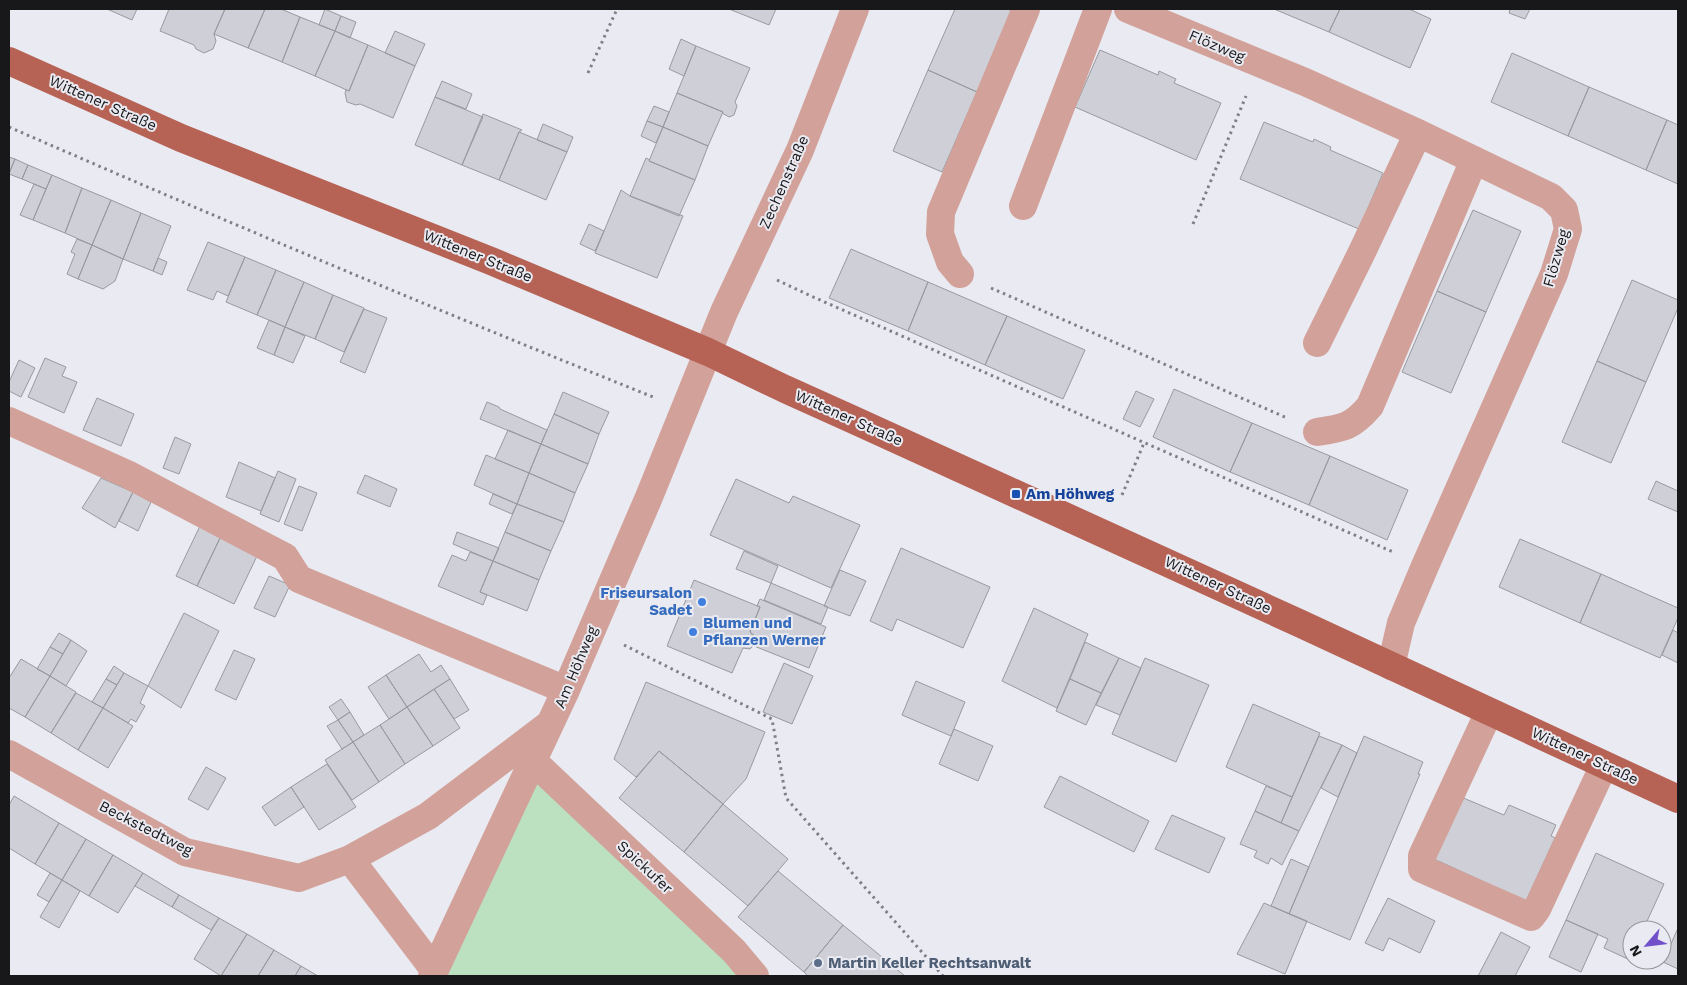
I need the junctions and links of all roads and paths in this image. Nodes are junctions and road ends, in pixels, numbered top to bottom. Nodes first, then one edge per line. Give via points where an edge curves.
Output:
1 (618, 9) edge
2 (855, 9) edge
3 (1026, 9) edge
4 (1098, 9) edge
5 (1128, 9) edge
6 (9, 61) edge
7 (1259, 63) junction
8 (588, 73) dead end
9 (9, 127) edge
10 (1418, 132) junction
11 (1474, 160) junction
12 (1023, 206) dead end
13 (1193, 224) dead end
14 (960, 274) joint
15 (776, 280) dead end
16 (1317, 343) dead end
17 (708, 352) junction
18 (661, 400) dead end
19 (9, 421) edge
20 (1317, 432) joint
21 (1144, 443) junction
22 (1122, 495) dead end
23 (1425, 566) junction
24 (593, 629) junction
25 (1391, 666) junction
26 (566, 690) junction
27 (1489, 712) junction
28 (551, 723) junction
29 (533, 761) junction
30 (12, 764) edge
31 (1604, 765) junction
32 (1678, 799) edge
33 (350, 859) junction
34 (433, 974) edge
35 (755, 976) edge
36 (943, 976) edge

1 - 8 path
2 - 17 street, Zechenstraße via 800,150
3 - 14 street via 942,212 940,234 950,262
4 - 12 street
5 - 7 street, Flözweg
6 - 17 main road, Wittener Straße via 181,138
7 - 10 street, Flözweg
7 - 13 path
9 - 18 path via 460,319
10 - 11 street, Flözweg
10 - 16 street
11 - 20 street via 1370,406 1347,427
11 - 23 street, Flözweg via 1551,197 1564,210 1568,229 1554,274
14 - 20 path
15 - 21 path
17 - 24 street, Am Höhweg
17 - 25 main road, Wittener Straße
19 - 26 street via 128,474 285,557 299,579
21 - 22 path
21 - 23 path
23 - 25 street, Flözweg via 1401,623
24 - 26 street, Am Höhweg
24 - 36 path via 772,719 786,798
25 - 27 main road, Wittener Straße
26 - 28 street, Am Höhweg
27 - 31 main road, Wittener Straße
27 - 31 street via 1422,856 1422,869 1531,917
28 - 29 street, Am Höhweg
28 - 33 street, Beckstedtweg via 428,816
29 - 34 street, Am Höhweg
29 - 35 street, Spickufer via 734,951
30 - 33 street, Beckstedtweg via 185,852 298,878
31 - 32 main road, Wittener Straße
33 - 34 street

